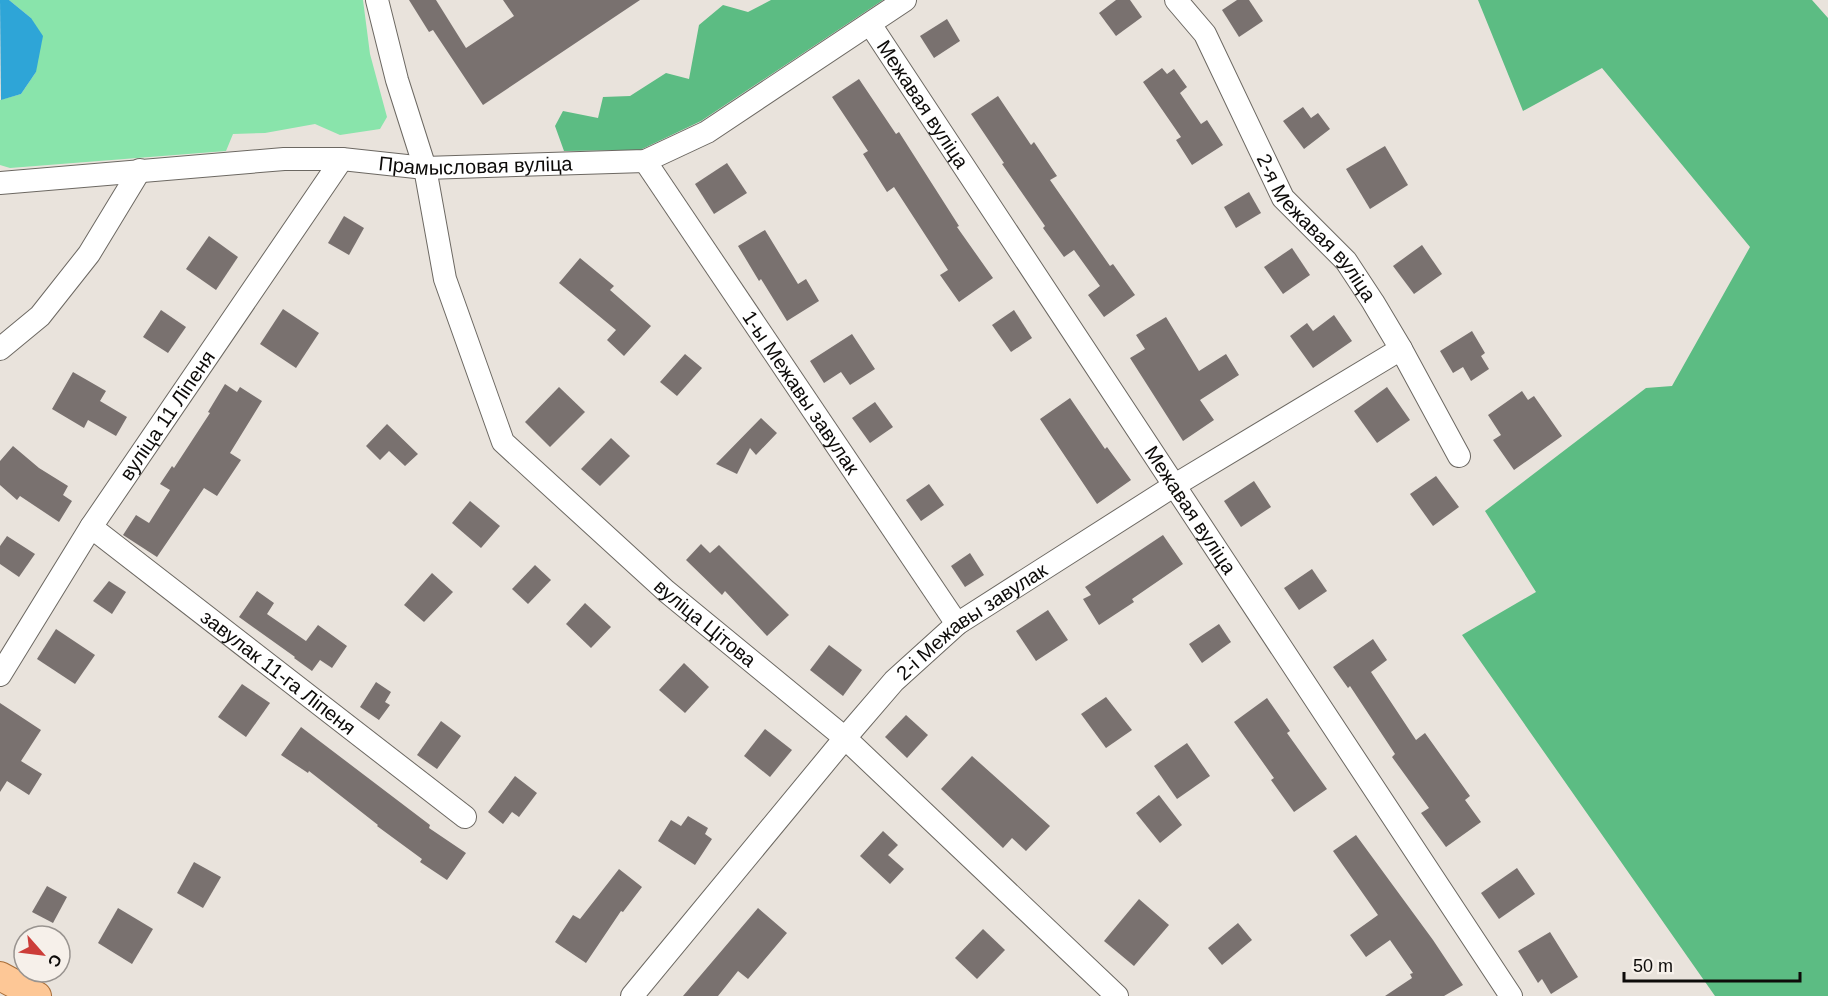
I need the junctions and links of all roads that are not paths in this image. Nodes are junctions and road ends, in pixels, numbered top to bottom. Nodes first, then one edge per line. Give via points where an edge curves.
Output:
1 (377, 0) edge
2 (905, 0) edge
3 (1176, 0) edge
4 (870, 24) junction
5 (342, 159) junction
6 (645, 161) junction
7 (425, 168) junction
8 (140, 171) junction
9 (0, 183) edge
10 (0, 349) edge
11 (1401, 349) junction
12 (1459, 456) dead end
13 (1175, 485) junction
14 (91, 527) junction
15 (957, 624) junction
16 (0, 675) edge
17 (845, 738) junction
18 (465, 817) dead end
19 (0, 976) edge
20 (37, 996) edge
21 (632, 996) edge
22 (1117, 996) edge
23 (1511, 996) edge

1 - 7 street, вуліца Цітова
2 - 4 street, Прамысловая вуліца
3 - 11 street, 2-я Межавая вуліца via 1205,34 1283,198 1346,261
4 - 6 street, Прамысловая вуліца via 707,132
4 - 13 street, Межавая вуліца
5 - 7 street, Прамысловая вуліца
5 - 8 street, Прамысловая вуліца via 284,159
5 - 14 street, вуліца 11 Ліпеня
6 - 7 street, Прамысловая вуліца
6 - 15 street, 1-ы Межавы завулак
7 - 17 street, вуліца Цітова via 445,279 503,442 666,591
8 - 9 street, Прамысловая вуліца
8 - 10 street via 89,254 40,316
11 - 12 street, 2-я Межавая вуліца
11 - 13 street, 2-і Межавы завулак
13 - 15 street, 2-і Межавы завулак
13 - 23 street, Межавая вуліца
14 - 16 street, вуліца 11 Ліпеня
14 - 18 street, завулак 11-га Ліпеня
15 - 17 street, 2-і Межавы завулак via 894,681
17 - 21 street, 2-і Межавы завулак
17 - 22 street, вуліца Цітова
19 - 20 main road

